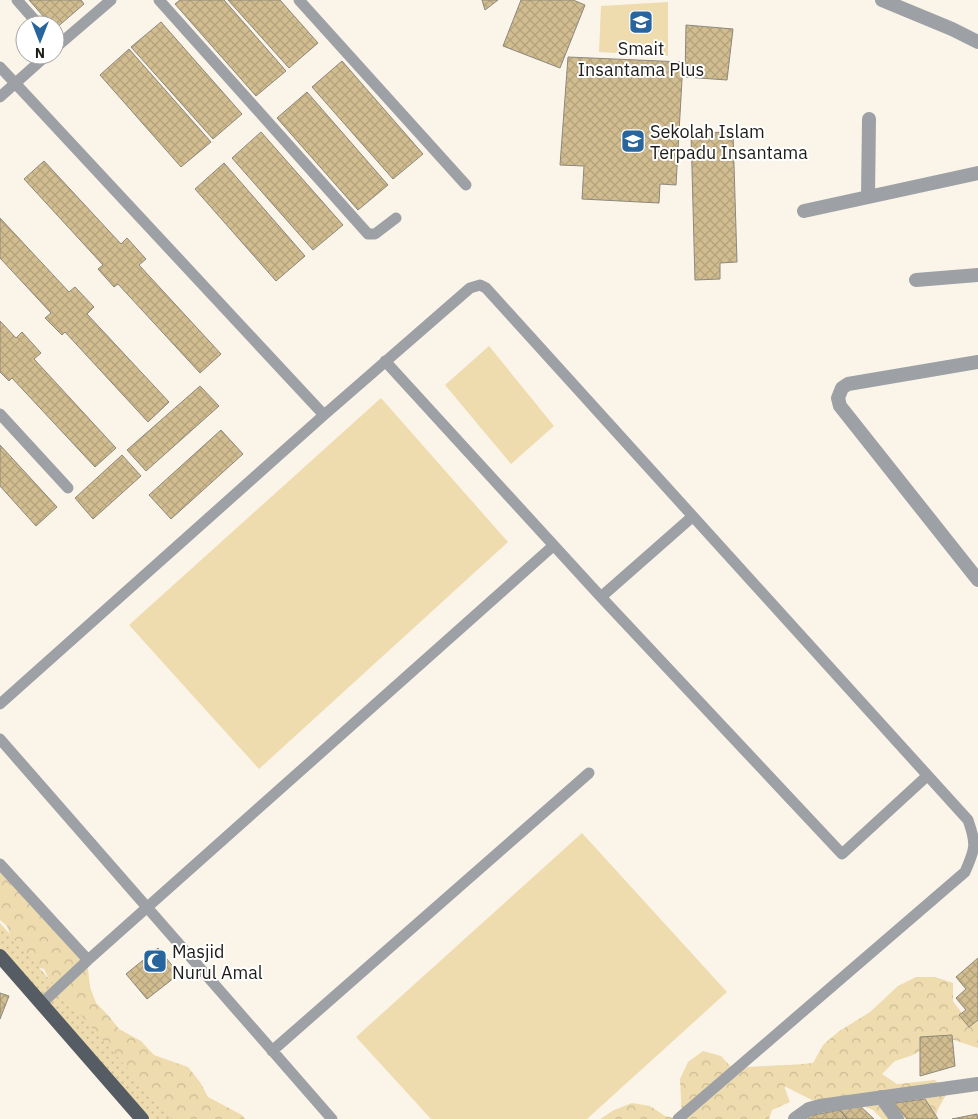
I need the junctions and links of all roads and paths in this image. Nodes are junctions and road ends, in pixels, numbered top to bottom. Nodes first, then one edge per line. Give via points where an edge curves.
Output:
1 (17, 0) edge
2 (111, 0) edge
3 (159, 0) edge
4 (299, 0) edge
5 (882, 0) edge
6 (30, 15) edge
7 (65, 38) edge
8 (978, 42) edge
9 (36, 65) edge
10 (0, 67) edge
11 (15, 83) junction
12 (0, 96) edge
13 (869, 119) dead end
14 (978, 173) edge
15 (466, 185) dead end
16 (868, 197) junction
17 (804, 211) dead end
18 (396, 218) dead end
19 (978, 275) edge
20 (916, 280) dead end
21 (385, 361) junction
22 (978, 362) edge
23 (0, 414) edge
24 (324, 415) junction
25 (68, 488) dead end
26 (692, 517) junction
27 (553, 546) junction
28 (978, 580) edge
29 (601, 597) junction
30 (0, 704) edge
31 (0, 739) edge
32 (589, 773) dead end
33 (926, 776) junction
34 (0, 864) edge
35 (148, 907) junction
36 (0, 956) edge
37 (88, 960) junction
38 (41, 1004) junction
39 (272, 1051) junction
40 (978, 1084) edge
41 (881, 1097) junction
42 (142, 1119) edge
43 (332, 1119) edge
44 (678, 1119) edge
45 (795, 1119) edge
46 (897, 1119) edge

1 - 6 lane
2 - 7 lane
3 - 18 lane via 368,234 375,234
4 - 15 lane
5 - 8 street
9 - 11 lane
10 - 11 lane
11 - 12 lane
11 - 24 lane
13 - 16 street
14 - 16 street
16 - 17 street
19 - 20 street
21 - 24 lane
21 - 26 lane via 470,288 480,285 486,288
21 - 27 lane
22 - 28 street via 848,384 842,388 838,398 840,406
23 - 25 lane
24 - 30 lane
26 - 29 lane
26 - 33 lane
27 - 29 lane
27 - 35 lane
29 - 33 lane via 842,854
31 - 35 lane
32 - 39 lane
33 - 44 lane via 968,820 974,837 974,851 965,872
34 - 37 lane
35 - 37 lane
35 - 39 lane
36 - 38 main road
37 - 38 lane
38 - 42 main road
39 - 43 lane
40 - 41 street
41 - 45 street via 820,1106
41 - 46 street

